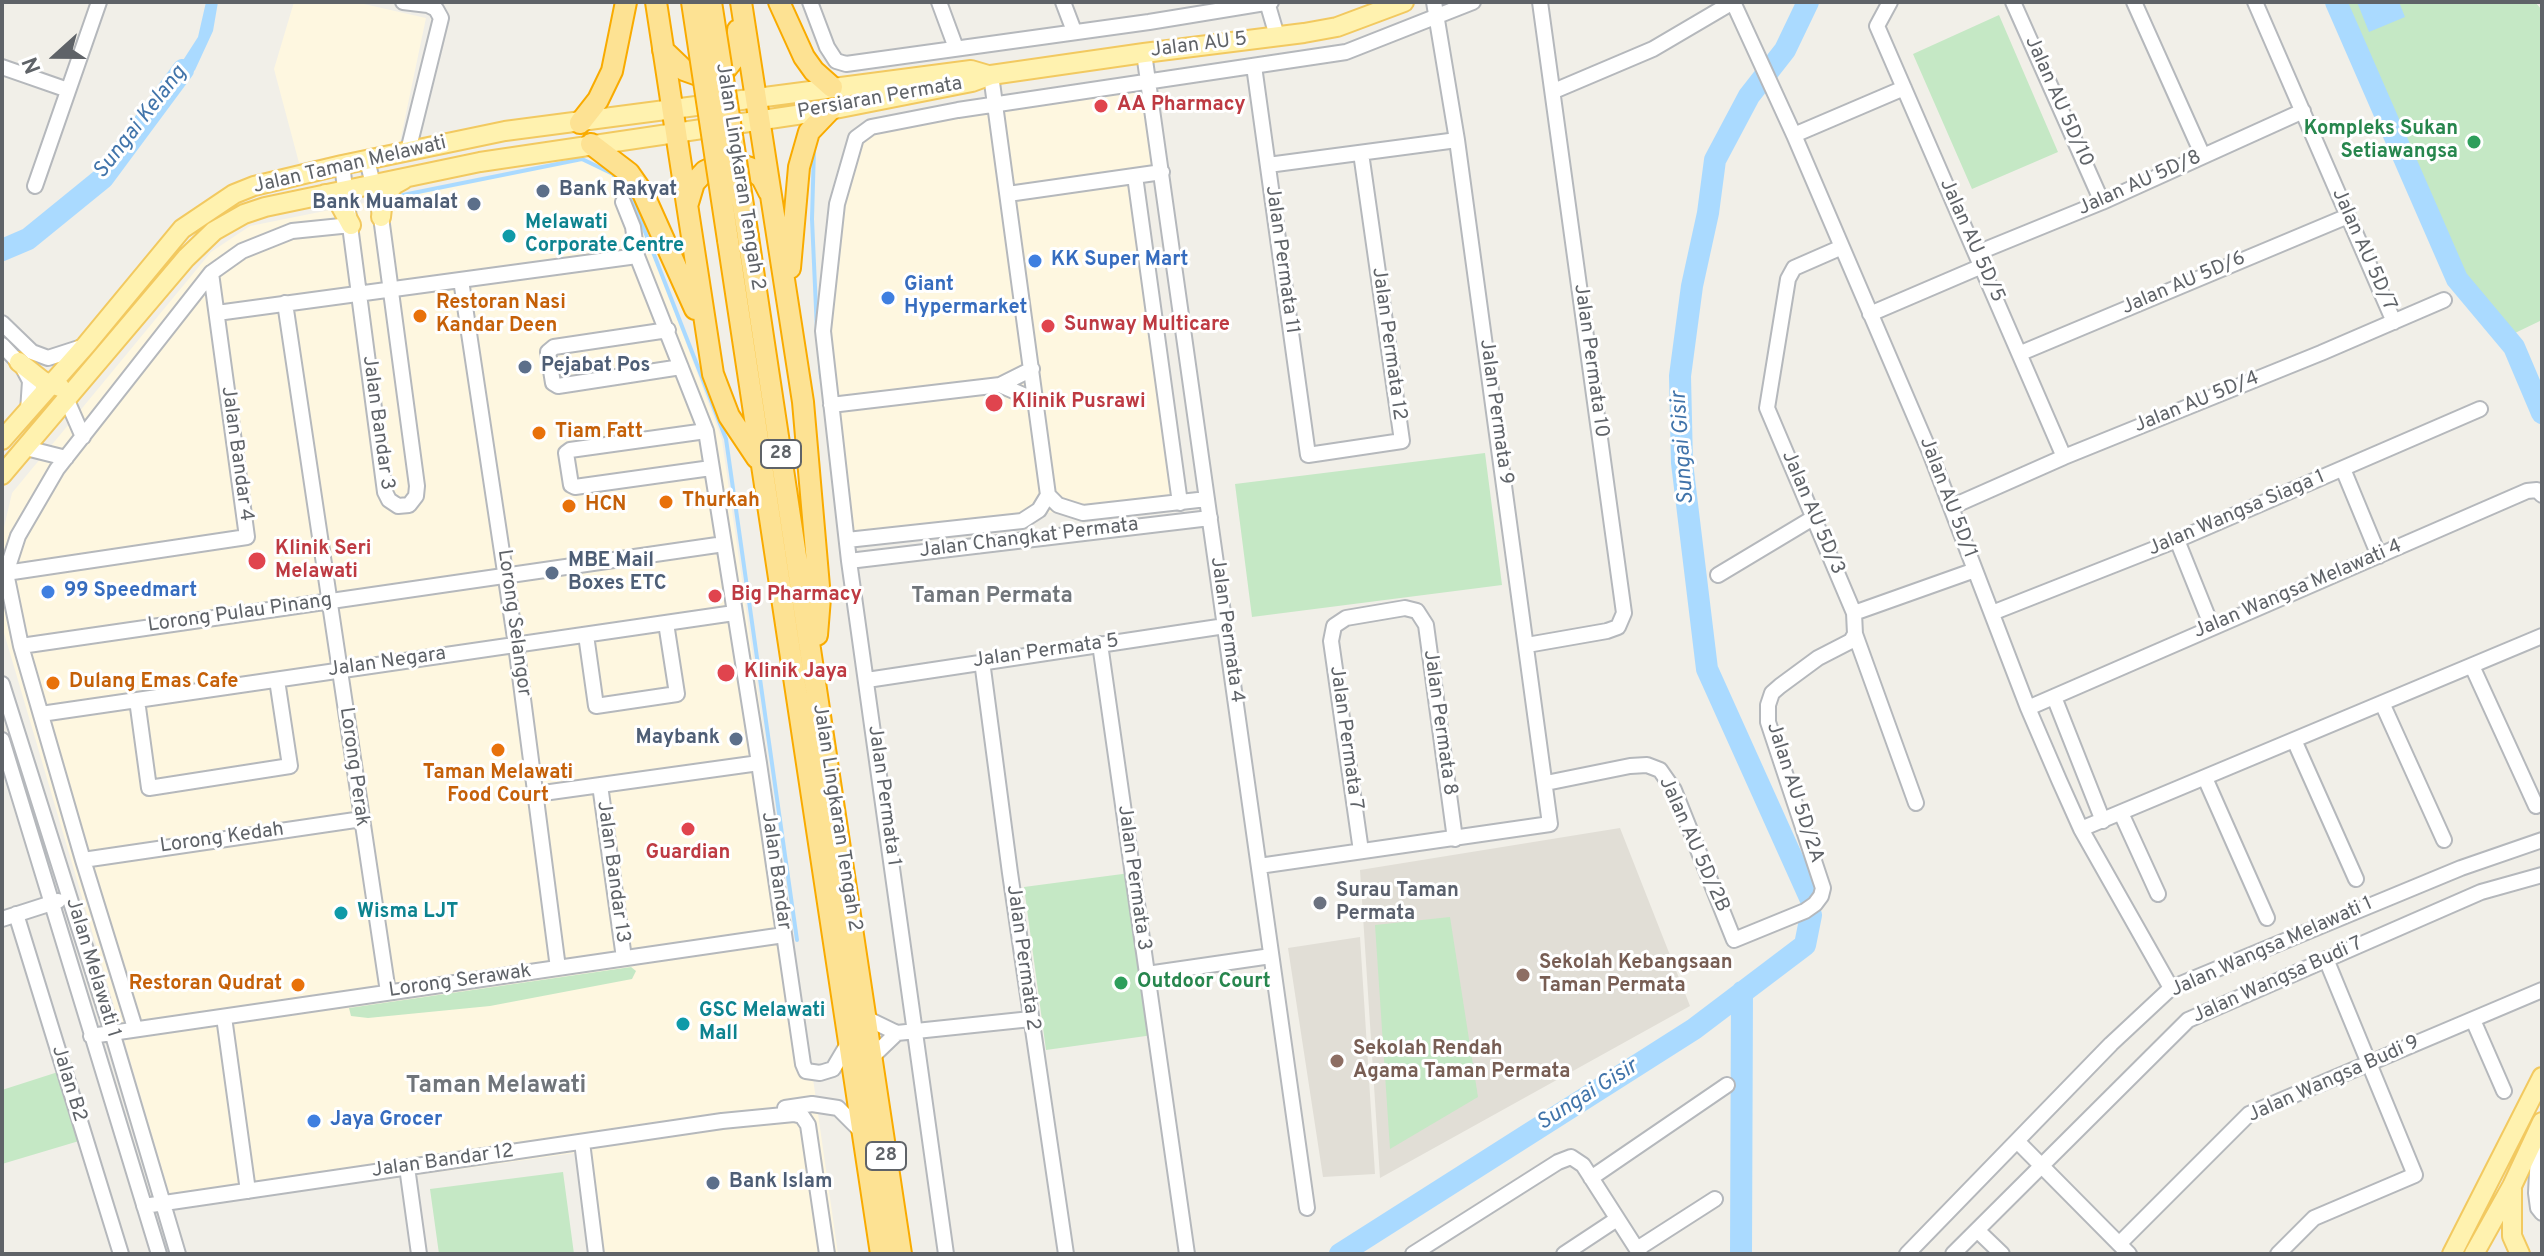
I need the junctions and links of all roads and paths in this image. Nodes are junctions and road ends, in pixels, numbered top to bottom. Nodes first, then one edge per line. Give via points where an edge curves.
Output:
1 (99, 2) edge
2 (403, 2) edge
3 (626, 2) edge
4 (656, 2) edge
5 (692, 2) edge
6 (711, 2) edge
7 (741, 2) edge
8 (779, 2) edge
9 (810, 2) edge
10 (939, 2) edge
11 (1063, 2) edge
12 (1268, 2) edge
13 (1404, 2) edge
14 (1434, 2) edge
15 (1473, 2) edge
16 (1540, 2) edge
17 (1733, 2) edge
18 (1890, 2) edge
19 (2013, 2) edge
20 (2134, 2) edge
21 (2255, 2) edge
22 (1437, 17) junction
23 (1074, 31) junction
24 (1277, 36) junction
25 (956, 48) junction
26 (663, 50) junction
27 (1144, 53) junction
28 (1254, 66) junction
29 (2, 67) edge
30 (991, 75) junction
31 (1148, 81) junction
32 (832, 87) junction
33 (1904, 88) junction
34 (68, 90) junction
35 (1554, 91) junction
36 (756, 98) junction
37 (996, 105) junction
38 (830, 110) junction
39 (672, 111) junction
40 (2303, 111) junction
41 (760, 120) junction
42 (580, 123) junction
43 (675, 132) junction
44 (1794, 135) junction
45 (1457, 140) junction
46 (591, 144) junction
47 (408, 151) junction
48 (1361, 153) junction
49 (2203, 156) junction
50 (367, 160) junction
51 (342, 165) junction
52 (1268, 165) junction
53 (1162, 172) junction
54 (1135, 176) junction
55 (409, 177) junction
56 (372, 184) junction
57 (35, 186) dead end
58 (347, 190) junction
59 (325, 194) junction
60 (1008, 194) junction
61 (772, 199) junction
62 (623, 202) dead end
63 (2102, 202) junction
64 (688, 214) junction
65 (2348, 216) junction
66 (381, 217) junction
67 (351, 225) junction
68 (738, 238) junction
69 (1842, 247) junction
70 (637, 256) junction
71 (1980, 260) junction
72 (211, 273) junction
73 (461, 280) junction
74 (391, 289) junction
75 (359, 294) junction
76 (2444, 300) dead end
77 (788, 301) junction
78 (285, 303) junction
79 (217, 313) junction
80 (1870, 314) junction
81 (2394, 322) junction
82 (2, 323) edge
83 (668, 330) junction
84 (706, 335) junction
85 (2, 345) edge
86 (86, 345) junction
87 (2021, 353) junction
88 (19, 362) junction
89 (681, 367) junction
90 (1032, 369) junction
91 (82, 382) junction
92 (51, 385) junction
93 (1000, 385) junction
94 (66, 398) junction
95 (1037, 401) junction
96 (831, 405) junction
97 (2480, 409) dead end
98 (28, 411) junction
99 (706, 431) junction
100 (83, 437) junction
101 (2, 440) edge
102 (26, 448) junction
103 (1308, 455) joint
104 (2064, 457) junction
105 (66, 458) junction
106 (762, 465) junction
107 (711, 468) junction
108 (2343, 469) junction
109 (2, 475) edge
110 (1048, 495) junction
111 (2542, 495) edge
112 (1207, 499) junction
113 (1180, 503) junction
114 (1951, 507) junction
115 (1210, 518) junction
116 (1813, 518) junction
117 (847, 540) junction
118 (2177, 540) junction
119 (724, 544) junction
120 (2379, 556) junction
121 (849, 561) junction
122 (1975, 570) junction
123 (6, 573) junction
124 (1718, 575) dead end
125 (506, 576) junction
126 (329, 601) junction
127 (1417, 611) joint
128 (734, 613) junction
129 (1854, 613) junction
130 (1992, 613) junction
131 (666, 623) junction
132 (1225, 626) junction
133 (2212, 627) junction
134 (1855, 634) junction
135 (586, 635) junction
136 (2542, 636) edge
137 (1100, 644) junction
138 (516, 645) junction
139 (1527, 645) junction
140 (21, 646) junction
141 (982, 661) junction
142 (2472, 666) junction
143 (339, 671) junction
144 (814, 671) junction
145 (277, 680) junction
146 (867, 680) junction
147 (2, 684) edge
148 (2054, 697) junction
149 (137, 700) junction
150 (2382, 703) junction
151 (2028, 708) junction
152 (41, 714) junction
153 (2, 740) edge
154 (2294, 740) junction
155 (759, 763) junction
156 (2205, 778) junction
157 (1546, 783) junction
158 (600, 785) junction
159 (536, 794) junction
160 (1916, 803) dead end
161 (2536, 806) dead end
162 (2121, 813) junction
163 (362, 819) junction
164 (2103, 821) junction
165 (2081, 829) junction
166 (1455, 839) junction
167 (2444, 840) dead end
168 (2542, 840) edge
169 (1361, 851) junction
170 (83, 860) junction
171 (1259, 866) junction
172 (2542, 875) edge
173 (2356, 879) dead end
174 (2158, 894) dead end
175 (70, 898) junction
176 (51, 904) junction
177 (98, 908) junction
178 (9, 916) edge
179 (2267, 918) dead end
180 (784, 935) junction
181 (1734, 940) joint
182 (84, 943) junction
183 (1271, 956) junction
184 (624, 958) junction
185 (2326, 959) junction
186 (558, 968) junction
187 (1147, 974) junction
188 (2171, 988) junction
189 (2542, 990) edge
190 (388, 992) junction
191 (224, 1017) junction
192 (866, 1018) junction
193 (1031, 1019) junction
194 (2473, 1020) junction
195 (135, 1028) junction
196 (915, 1031) junction
197 (112, 1032) junction
198 (897, 1033) junction
199 (91, 1036) junction
200 (850, 1041) junction
201 (872, 1057) junction
202 (2370, 1062) junction
203 (2542, 1077) edge
204 (1727, 1085) dead end
205 (2504, 1091) dead end
206 (825, 1105) junction
207 (805, 1120) junction
208 (722, 1121) junction
209 (2540, 1125) edge
210 (864, 1134) junction
211 (582, 1142) junction
212 (2018, 1142) junction
213 (2041, 1166) junction
214 (407, 1167) junction
215 (1591, 1178) junction
216 (2512, 1186) junction
217 (248, 1191) junction
218 (1715, 1199) dead end
219 (163, 1203) junction
220 (144, 1206) junction
221 (1307, 1208) dead end
222 (2542, 1213) edge
223 (1617, 1219) junction
224 (1977, 1230) junction
225 (2456, 1247) edge
226 (2124, 1249) edge
227 (1638, 1252) edge
228 (2481, 1252) edge
229 (121, 1254) edge
230 (159, 1254) edge
231 (178, 1254) edge
232 (419, 1254) edge
233 (596, 1254) edge
234 (827, 1254) edge
235 (881, 1254) edge
236 (901, 1254) edge
237 (946, 1254) edge
238 (1066, 1254) edge
239 (1187, 1254) edge
240 (1413, 1254) edge
241 (1564, 1254) edge
242 (1907, 1254) edge
243 (1953, 1254) edge
244 (2002, 1254) edge
245 (2278, 1254) edge
246 (2520, 1254) edge

1 - 34 street
2 - 47 street via 428,5 441,18
3 - 42 highway via 612,71
4 - 26 highway
5 - 68 highway, Jalan Lingkaran Tengah 2 / 28, bridge
6 - 68 highway, Jalan Lingkaran Tengah 2 / 28, bridge
7 - 26 highway via 737,49 726,69 698,75 676,65
7 - 36 highway
8 - 32 highway via 804,57
9 - 25 street via 836,61 846,64
10 - 25 street
11 - 23 street
12 - 23 street
12 - 24 street
13 - 24 main road, Jalan AU 5 via 1337,27
14 - 22 street, Jalan Permata 9
15 - 22 street
16 - 35 street, Jalan Permata 10
17 - 35 street via 1653,49
17 - 44 street, Jalan AU 5D/1
18 - 33 street, Jalan AU 5D/5 via 1877,26
19 - 63 street, Jalan AU 5D/10
20 - 49 street
21 - 40 street, Jalan AU 5D/7
22 - 28 street via 1346,52
22 - 45 street, Jalan Permata 9
23 - 25 street
24 - 27 main road, Jalan AU 5
26 - 39 highway
27 - 30 main road, Jalan AU 5
27 - 31 street, Jalan Permata 4
28 - 31 street
28 - 52 street, Jalan Permata 11
29 - 34 street
30 - 32 main road, Persiaran Permata via 971,70
30 - 37 street
30 - 38 main road, Persiaran Permata
31 - 37 street
31 - 53 street, Jalan Permata 4
32 - 36 main road, Persiaran Permata
33 - 44 street
33 - 71 street, Jalan AU 5D/5
34 - 57 street
35 - 139 street, Jalan Permata 10 via 1624,613 1618,627 1607,631
36 - 39 main road, Jalan Taman Melawati
36 - 41 highway
37 - 60 street
37 - 96 street, Jalan Permata 1 via 871,127 856,138 837,204 823,331
38 - 41 main road, Persiaran Permata
38 - 77 highway via 809,132 799,167
39 - 42 main road, Jalan Taman Melawati
39 - 43 highway
40 - 49 street, Jalan AU 5D/8
40 - 65 street, Jalan AU 5D/7
41 - 43 main road, Persiaran Permata
41 - 61 highway
42 - 47 main road, Jalan Taman Melawati via 505,131
43 - 46 main road, Jalan Taman Melawati
43 - 64 highway
44 - 69 street, Jalan AU 5D/1
45 - 48 street
45 - 139 street, Jalan Permata 9
46 - 55 main road, Jalan Taman Melawati
46 - 84 highway via 629,173 643,193
47 - 50 main road, Jalan Taman Melawati
48 - 52 street
48 - 103 street, Jalan Permata 12 via 1402,441
49 - 63 street, Jalan AU 5D/8
50 - 51 main road, Jalan Taman Melawati
50 - 56 street, Jalan Bandar 3
51 - 58 street, Jalan Bandar 3
51 - 86 main road, Jalan Taman Melawati via 254,186 201,215 182,229
52 - 103 street, Jalan Permata 11
53 - 54 street
53 - 112 street, Jalan Permata 4
54 - 60 street
54 - 113 street
55 - 56 main road, Jalan Taman Melawati
55 - 66 main road via 383,199
56 - 58 main road, Jalan Taman Melawati
56 - 66 street, Jalan Bandar 3
58 - 59 main road, Jalan Taman Melawati
58 - 67 street, Jalan Bandar 3
59 - 67 main road via 338,201
59 - 91 main road, Jalan Taman Melawati via 254,210 214,231
60 - 90 street
61 - 64 highway via 750,168 720,164 694,183
61 - 77 highway
62 - 70 street, Jalan Bandar
63 - 71 street, Jalan AU 5D/8
64 - 84 highway
65 - 81 street, Jalan AU 5D/7
65 - 87 street, Jalan AU 5D/6
66 - 74 street, Jalan Bandar 3
67 - 72 street via 292,231 242,251
67 - 75 street, Jalan Bandar 3
68 - 106 highway, Jalan Lingkaran Tengah 2 / 28
68 - 144 highway, Jalan Lingkaran Tengah 2 / 28
69 - 80 street, Jalan AU 5D/1
69 - 116 street, Jalan AU 5D/3 via 1794,268 1788,279 1767,408
70 - 73 street
70 - 83 street, Jalan Bandar
71 - 80 street, Jalan AU 5D/8
71 - 87 street, Jalan AU 5D/5
72 - 79 street, Jalan Bandar 4
72 - 100 street
73 - 74 street
73 - 125 street, Lorong Selangor
74 - 75 street
74 - 75 street, Jalan Bandar 3 via 417,486 409,505 398,506 385,492
75 - 78 street
76 - 81 street, Jalan AU 5D/4
77 - 144 highway via 803,402 820,598
78 - 79 street
78 - 126 street, Lorong Perak
79 - 123 street, Jalan Bandar 4 via 247,537
80 - 114 street, Jalan AU 5D/1
81 - 104 street, Jalan AU 5D/4
82 - 86 street via 32,352 48,358
83 - 89 street, Jalan Bandar
83 - 89 street via 554,347 548,352 553,383
84 - 106 highway via 729,416
85 - 88 street
86 - 92 main road, Jalan Taman Melawati
87 - 104 street, Jalan AU 5D/5
88 - 92 main road
88 - 98 street via 30,381
89 - 99 street, Jalan Bandar
90 - 93 street
90 - 95 street
91 - 92 main road
91 - 94 main road, Jalan Taman Melawati
92 - 98 main road, Jalan Taman Melawati
93 - 95 street
93 - 96 street
94 - 100 street
94 - 102 main road, Jalan Taman Melawati
95 - 110 street
96 - 117 street, Jalan Permata 1
97 - 108 street, Jalan Wangsa Siaga 1
98 - 101 main road, Jalan Taman Melawati
99 - 107 street, Jalan Bandar
99 - 107 street via 566,453 575,487
100 - 105 street
102 - 105 street
102 - 109 main road, Jalan Taman Melawati
104 - 114 street, Jalan AU 5D/4
105 - 123 street via 18,536
106 - 200 highway, Jalan Lingkaran Tengah 2 / 28
107 - 119 street, Jalan Bandar
108 - 118 street, Jalan Wangsa Siaga 1
108 - 120 street
110 - 113 street, Jalan Changkat Permata via 1083,513
110 - 117 street, Jalan Changkat Permata via 1039,510 1022,521
111 - 120 street, Jalan Wangsa Melawati 4 via 2527,491
112 - 113 street, Jalan Changkat Permata
112 - 115 street, Jalan Permata 4
114 - 122 street, Jalan AU 5D/1
115 - 121 street, Jalan Changkat Permata
115 - 132 street, Jalan Permata 4
116 - 124 street
116 - 129 street, Jalan AU 5D/3
117 - 121 street, Jalan Permata 1
118 - 130 street, Jalan Wangsa Siaga 1
118 - 133 street
119 - 125 street, Lorong Pulau Pinang
119 - 128 street, Jalan Bandar
120 - 133 street, Jalan Wangsa Melawati 4
121 - 146 street, Jalan Permata 1
122 - 129 street
122 - 130 street, Jalan AU 5D/1
123 - 140 street
125 - 126 street, Lorong Pulau Pinang
125 - 138 street, Lorong Selangor
126 - 140 street, Lorong Pulau Pinang
126 - 143 street, Lorong Perak
127 - 166 street, Jalan Permata 8 via 1426,625
127 - 169 street, Jalan Permata 7 via 1405,608 1346,618 1334,626 1331,641
128 - 131 street, Jalan Negara
128 - 155 street, Jalan Bandar
129 - 134 street, Jalan AU 5D/3
130 - 151 street, Jalan AU 5D/1
131 - 135 street, Jalan Negara
131 - 135 street via 677,694 596,706
132 - 137 street, Jalan Permata 5
132 - 171 street, Jalan Permata 4
133 - 148 street, Jalan Wangsa Melawati 4
134 - 160 street, Jalan AU 5D/3
134 - 181 street, Jalan AU 5D/2A via 1780,686 1768,705 1768,722 1820,876 1821,896 1805,911
135 - 138 street, Jalan Negara
136 - 142 street
137 - 141 street, Jalan Permata 5
137 - 187 street, Jalan Permata 3
138 - 143 street, Jalan Negara
138 - 159 street, Lorong Selangor
139 - 157 street, Jalan Permata 9
140 - 152 street
141 - 146 street, Jalan Permata 5
141 - 193 street, Jalan Permata 2
142 - 150 street
142 - 161 street
143 - 145 street, Jalan Negara
143 - 163 street, Lorong Perak
144 - 192 highway, Jalan Lingkaran Tengah 2 / 28
145 - 149 street, Jalan Negara
145 - 149 street via 290,766 149,788
146 - 196 street, Jalan Permata 1
147 - 175 street, Jalan Melawati 1
148 - 151 street, Jalan Wangsa Melawati 4
148 - 164 street
149 - 152 street, Jalan Negara
150 - 154 street
150 - 167 street
151 - 165 street, Jalan AU 5D/1
152 - 170 street
153 - 176 street, Jalan Melawati 1
154 - 156 street
154 - 173 street
155 - 158 street
155 - 180 street, Jalan Bandar
156 - 162 street
156 - 179 street
157 - 166 street, Jalan Permata 9 via 1550,824
157 - 181 street, Jalan AU 5D/2B via 1630,766 1660,770 1674,790
158 - 159 street
158 - 184 street, Jalan Bandar 13
159 - 186 street, Lorong Selangor
162 - 164 street
162 - 174 street
163 - 170 street, Lorong Kedah
163 - 190 street, Lorong Perak
164 - 165 street
165 - 188 street, Jalan AU 5D/1
166 - 169 street
168 - 188 street, Jalan Wangsa Melawati 1 via 2461,868
169 - 171 street
170 - 177 street
171 - 183 street, Jalan Permata 4
172 - 185 street, Jalan Wangsa Budi 7 via 2481,892
175 - 176 street
175 - 182 street, Jalan Melawati 1
176 - 178 street
176 - 199 street, Jalan Melawati 1
177 - 182 street
177 - 195 street
178 - 229 street, Jalan B2
180 - 184 street, Lorong Serawak
180 - 200 street, Jalan Bandar via 806,1071 833,1069
182 - 197 street, Jalan Melawati 1
183 - 187 street
183 - 221 street, Jalan Permata 4
184 - 186 street, Lorong Serawak
185 - 202 street
185 - 213 street, Jalan Wangsa Budi 7 via 2188,1020
186 - 190 street, Lorong Serawak
187 - 239 street, Jalan Permata 3
188 - 212 street, Jalan Wangsa Melawati 1
189 - 194 street, Jalan Wangsa Budi 9
190 - 191 street, Lorong Serawak
191 - 195 street, Lorong Serawak
191 - 217 street
192 - 198 street
192 - 201 highway, Jalan Lingkaran Tengah 2 / 28
193 - 196 street
193 - 238 street, Jalan Permata 2
194 - 202 street, Jalan Wangsa Budi 9
194 - 205 street
195 - 197 street, Lorong Serawak
196 - 198 street
196 - 237 street, Jalan Permata 1
197 - 199 street, Lorong Serawak
197 - 219 street, Jalan Melawati 1
198 - 201 street
199 - 220 street, Jalan Melawati 1
200 - 210 highway, Jalan Lingkaran Tengah 2 / 28
201 - 236 highway, Jalan Lingkaran Tengah 2 / 28
202 - 226 street, Jalan Wangsa Budi 9 via 2249,1114
202 - 245 street via 2415,1175 2314,1218
203 - 225 main road
204 - 215 street
206 - 207 street
206 - 208 street
206 - 210 street via 838,1108
207 - 208 street via 794,1114
207 - 234 street
208 - 211 street, Jalan Bandar 12
209 - 216 main road
209 - 222 street via 2536,1193
210 - 235 highway, Jalan Lingkaran Tengah 2 / 28
211 - 214 street, Jalan Bandar 12
211 - 233 street
212 - 213 street
212 - 242 street, Jalan Wangsa Melawati 1
213 - 224 street, Jalan Wangsa Budi 7
213 - 226 street
214 - 217 street, Jalan Bandar 12
214 - 232 street
215 - 223 street
215 - 240 street via 1571,1157 1558,1162
216 - 228 main road
216 - 246 main road via 2512,1236
217 - 219 street, Jalan Bandar 12
218 - 227 street
219 - 220 street, Jalan Bandar 12
219 - 231 street, Jalan Melawati 1
220 - 230 street, Jalan Melawati 1
223 - 227 street
223 - 241 street
224 - 243 street, Jalan Wangsa Budi 7
224 - 244 street
225 - 228 street

